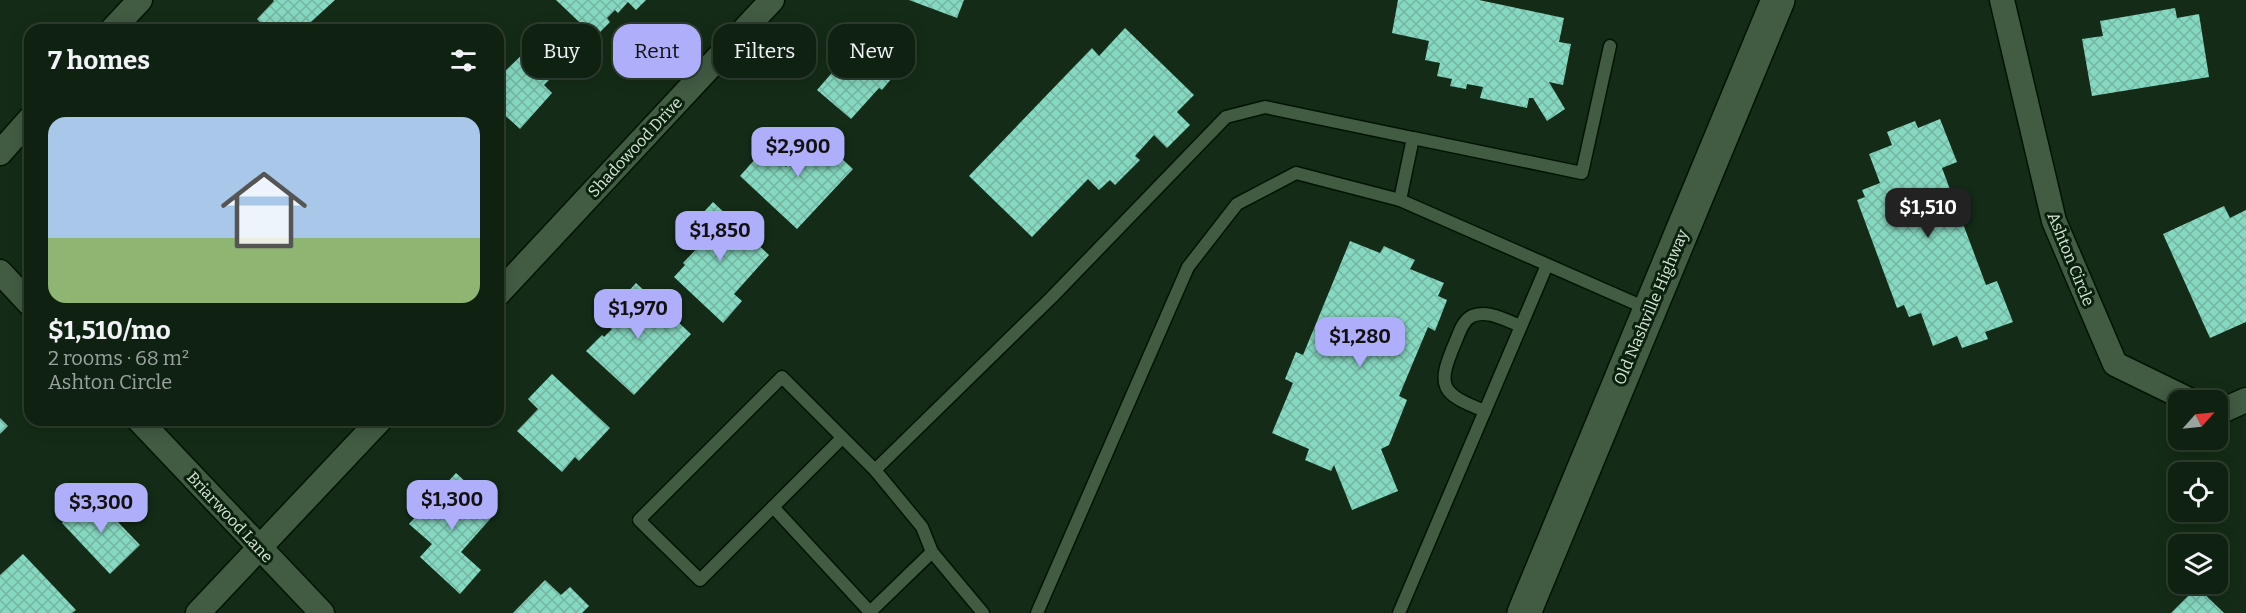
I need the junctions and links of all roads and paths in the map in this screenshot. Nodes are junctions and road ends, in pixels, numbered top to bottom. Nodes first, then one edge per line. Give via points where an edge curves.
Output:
1 (140, 0) edge
2 (772, 0) edge
3 (1778, 0) edge
4 (2002, 0) edge
5 (118, 24) edge
6 (1610, 46) dead end
7 (24, 126) edge
8 (1413, 138) junction
9 (0, 153) edge
10 (1400, 201) junction
11 (1547, 265) junction
12 (0, 272) edge
13 (504, 288) edge
14 (24, 298) edge
15 (1650, 310) junction
16 (1521, 326) junction
17 (2168, 390) edge
18 (2246, 400) edge
19 (2228, 408) edge
20 (1485, 411) junction
21 (145, 426) edge
22 (374, 426) edge
23 (842, 438) junction
24 (875, 470) junction
25 (773, 507) junction
26 (259, 548) junction
27 (932, 552) junction
28 (198, 613) edge
29 (321, 613) edge
30 (983, 613) edge
31 (1037, 613) edge
32 (1399, 613) edge
33 (1524, 613) edge

1 - 5 street
2 - 13 street, Shadowood Drive
3 - 15 main road, Old Nashville Highway
4 - 17 street, Ashton Circle via 2054,221 2115,364
6 - 8 lane via 1582,172
7 - 9 street
8 - 10 lane
8 - 24 lane via 1265,107 1226,117 1052,297
10 - 11 lane
10 - 31 lane via 1296,173 1237,204 1188,267
11 - 15 lane
11 - 16 lane
12 - 14 street
15 - 33 main road, Old Nashville Highway
16 - 20 lane
16 - 20 lane via 1485,314 1473,316 1460,332 1443,378 1458,400
18 - 19 street
20 - 32 lane
21 - 26 street, Briarwood Lane
22 - 26 street
23 - 24 lane
23 - 25 lane
23 - 25 lane via 782,377 639,520 700,580
24 - 27 lane via 922,527
25 - 27 lane via 870,612
26 - 28 street
26 - 29 street, Briarwood Lane
27 - 30 lane

